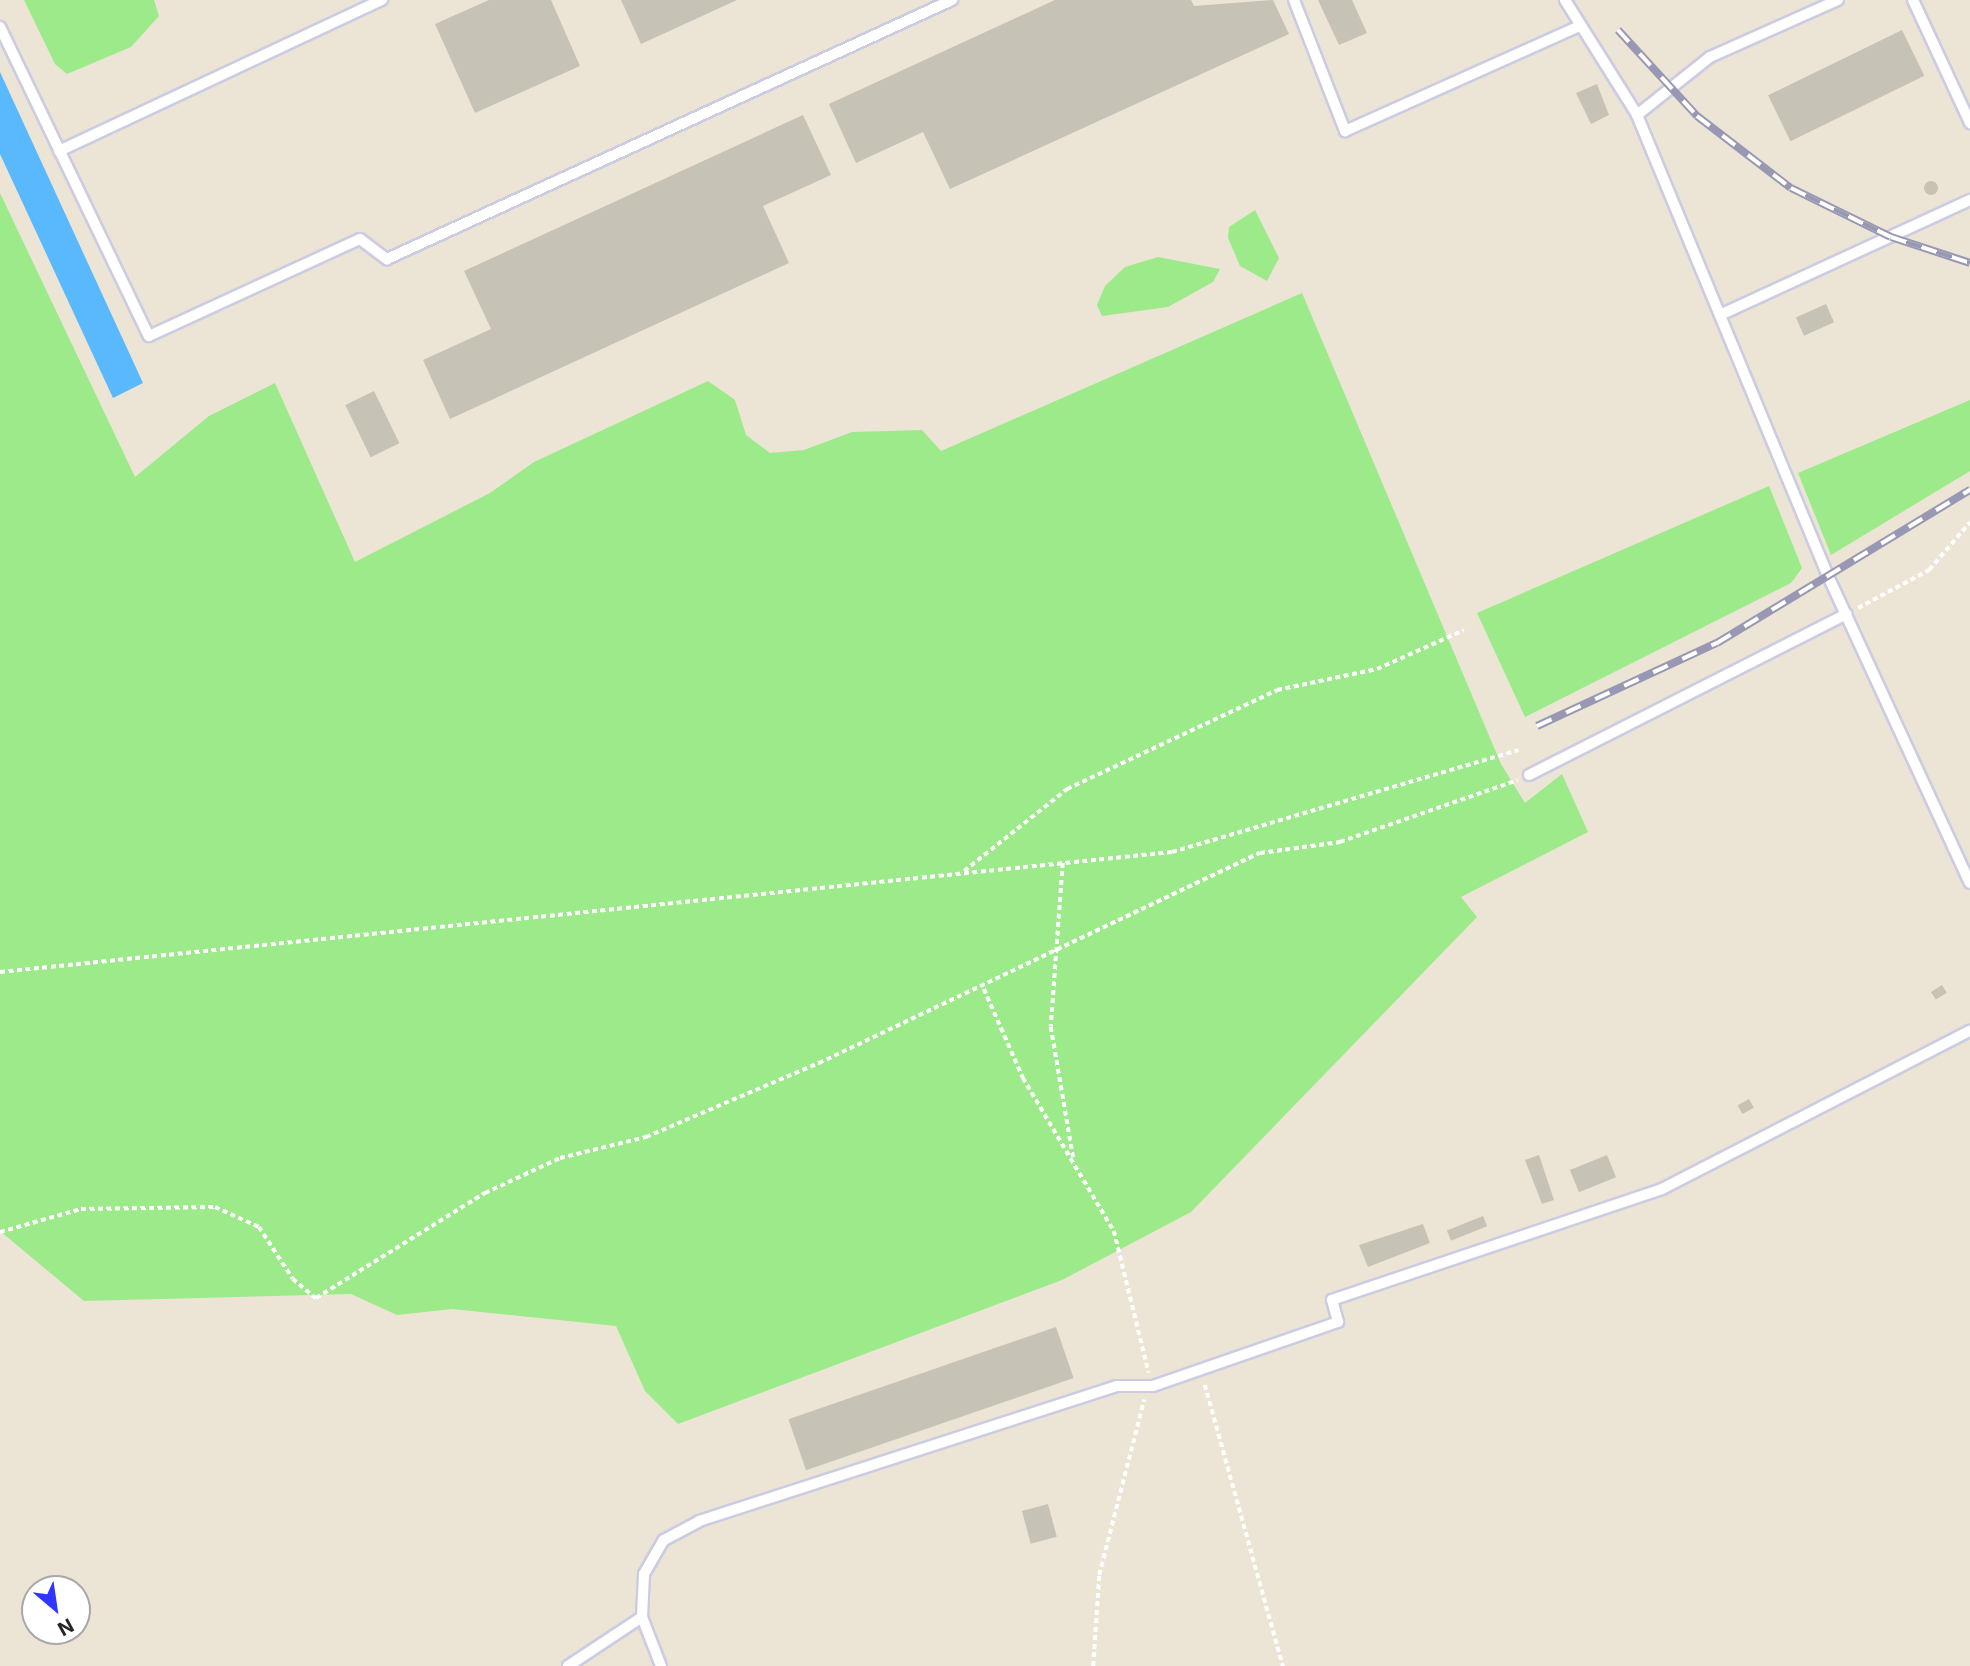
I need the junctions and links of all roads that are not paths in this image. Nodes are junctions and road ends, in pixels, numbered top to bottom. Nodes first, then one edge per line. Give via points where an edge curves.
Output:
1 (382, 0) edge
2 (952, 0) edge
3 (1294, 0) edge
4 (1565, 0) edge
5 (1838, 0) edge
6 (1913, 0) edge
7 (0, 27) edge
8 (1577, 27) junction
9 (1637, 115) junction
10 (1970, 123) edge
11 (58, 151) junction
12 (1970, 200) edge
13 (1722, 314) junction
14 (1846, 614) junction
15 (1530, 775) road end
16 (1970, 883) edge
17 (1970, 1031) edge
18 (642, 1617) junction
19 (568, 1666) edge
20 (661, 1666) edge

1 - 11 lane
2 - 11 lane via 387,259 360,239 149,336
3 - 8 lane via 1345,131
4 - 8 lane
5 - 9 lane via 1710,57
6 - 10 lane
7 - 11 lane
8 - 9 lane
9 - 13 lane
12 - 13 lane
13 - 14 lane via 1729,348
14 - 15 lane
14 - 16 lane
17 - 18 lane via 1662,1189 1332,1300 1338,1322 1150,1387 1117,1386 699,1521 664,1540 644,1574
18 - 19 lane
18 - 20 lane

